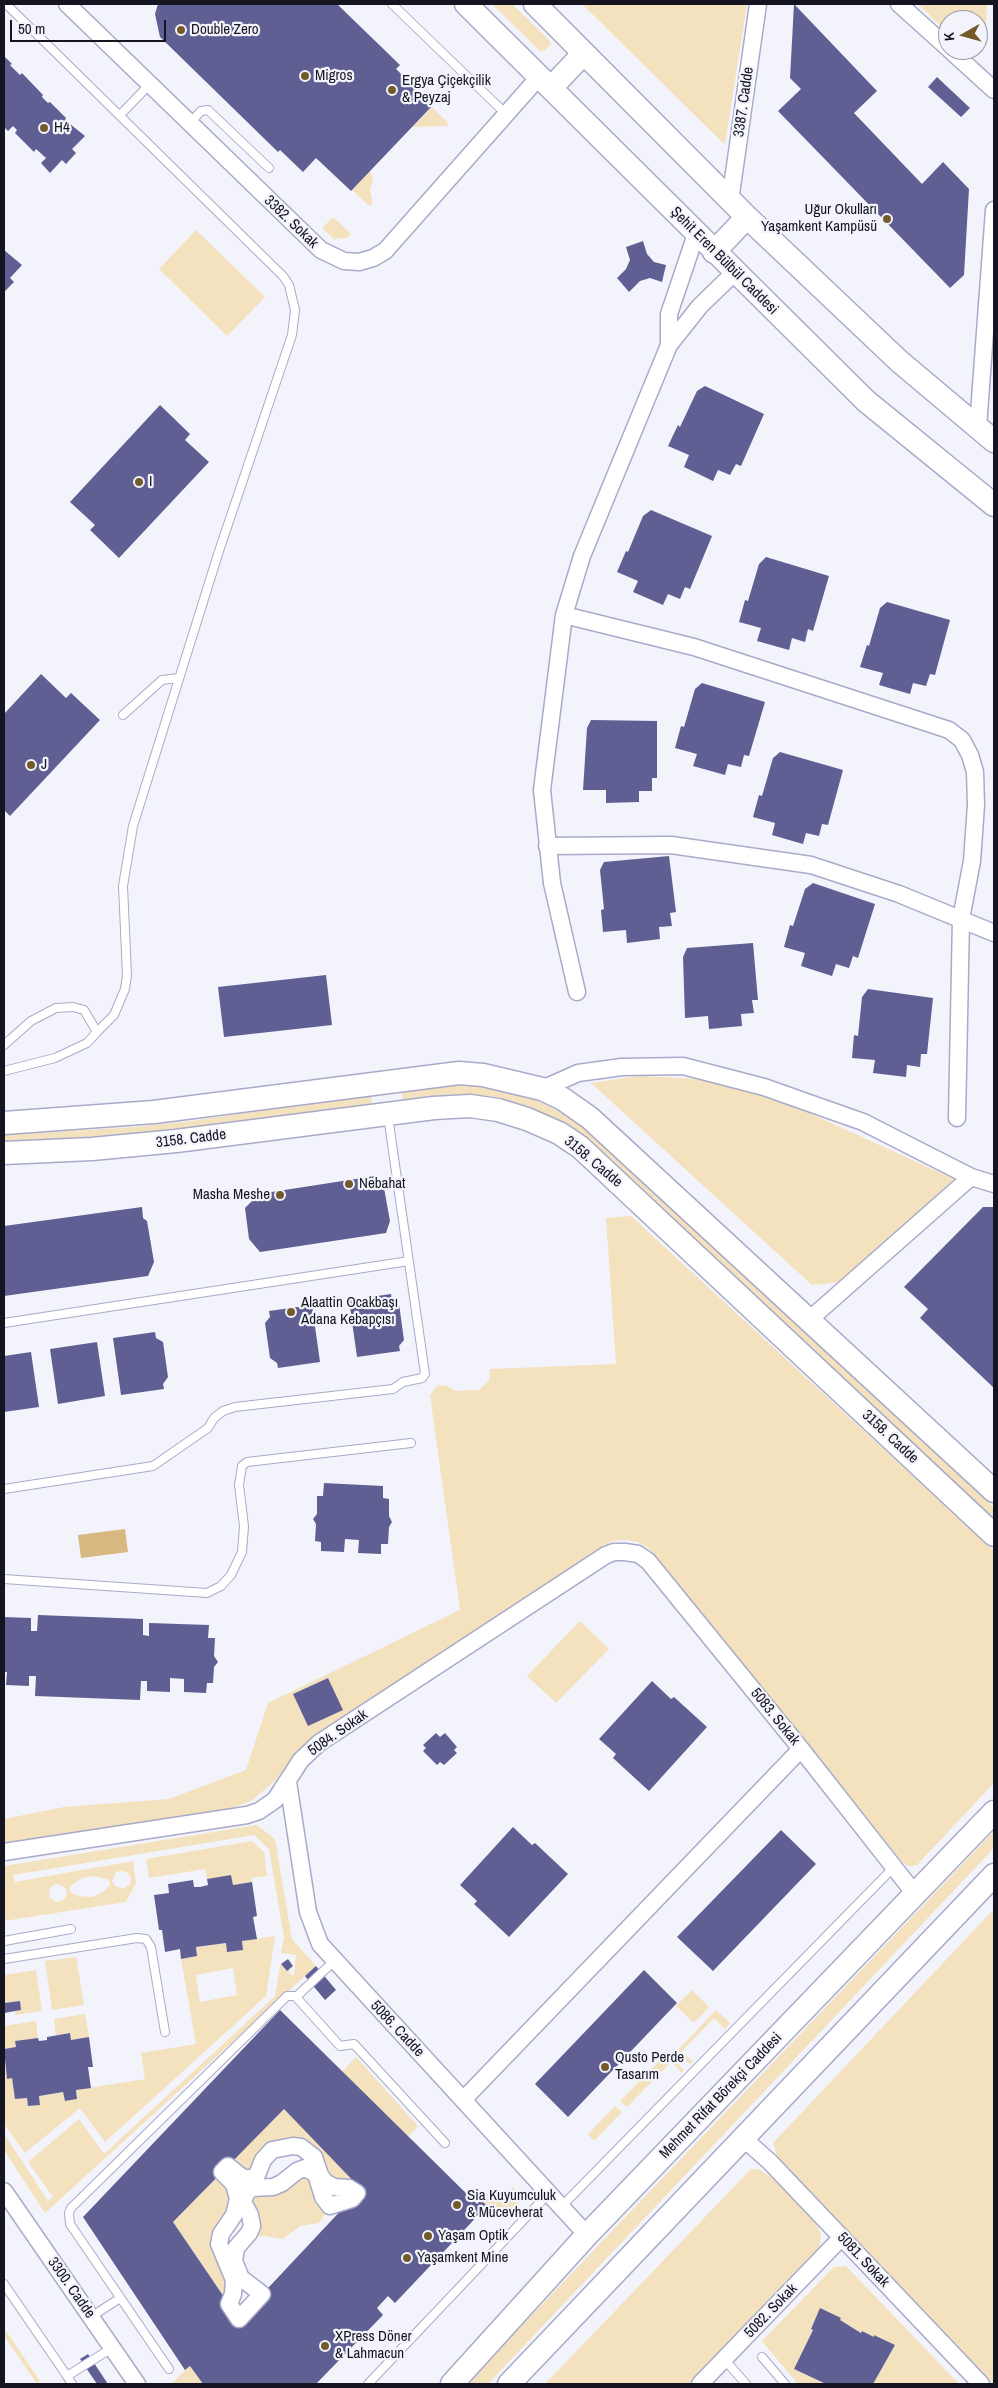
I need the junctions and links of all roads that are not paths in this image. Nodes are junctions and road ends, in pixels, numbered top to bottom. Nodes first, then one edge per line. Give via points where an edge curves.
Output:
1 (6, 4) edge
2 (67, 4) edge
3 (392, 4) edge
4 (466, 4) edge
5 (536, 4) edge
6 (758, 4) edge
7 (899, 4) edge
8 (938, 39) edge
9 (584, 53) junction
10 (961, 60) edge
11 (545, 83) junction
12 (150, 84) junction
13 (994, 90) edge
14 (506, 114) junction
15 (120, 115) junction
16 (190, 123) junction
17 (269, 168) dead end
18 (730, 200) junction
19 (994, 210) edge
20 (747, 217) junction
21 (696, 234) junction
22 (714, 252) junction
23 (735, 272) junction
24 (669, 345) junction
25 (986, 434) edge
26 (994, 505) edge
27 (564, 615) junction
28 (179, 678) junction
29 (123, 715) dead end
30 (547, 846) junction
31 (961, 920) junction
32 (994, 933) edge
33 (577, 992) dead end
34 (97, 1032) junction
35 (4, 1045) edge
36 (4, 1071) edge
37 (384, 1081) junction
38 (542, 1089) junction
39 (388, 1115) junction
40 (958, 1118) dead end
41 (4, 1123) edge
42 (4, 1153) edge
43 (971, 1177) junction
44 (994, 1184) edge
45 (409, 1261) junction
46 (810, 1319) junction
47 (4, 1323) edge
48 (411, 1443) dead end
49 (4, 1489) edge
50 (994, 1491) edge
51 (994, 1534) edge
52 (625, 1552) joint
53 (4, 1579) edge
54 (801, 1749) junction
55 (288, 1782) junction
56 (994, 1812) edge
57 (4, 1852) edge
58 (893, 1868) junction
59 (994, 1874) edge
60 (915, 1894) junction
61 (71, 1929) dead end
62 (4, 1940) edge
63 (4, 1959) edge
64 (334, 1962) junction
65 (296, 1997) junction
66 (165, 2032) dead end
67 (463, 2100) junction
68 (742, 2138) junction
69 (444, 2143) dead end
70 (4, 2191) edge
71 (357, 2193) joint
72 (549, 2193) junction
73 (561, 2207) junction
74 (587, 2235) junction
75 (842, 2237) junction
76 (4, 2284) edge
77 (120, 2298) junction
78 (91, 2317) junction
79 (112, 2348) junction
80 (762, 2357) dead end
81 (724, 2359) junction
82 (169, 2369) dead end
83 (67, 2376) junction
84 (135, 2383) edge
85 (72, 2384) edge
86 (368, 2384) edge
87 (452, 2384) edge
88 (509, 2384) edge
89 (700, 2384) edge
90 (746, 2384) edge
91 (785, 2384) edge
92 (981, 2384) edge

1 - 15 lane
2 - 12 street, 3382. Sokak
3 - 14 lane
4 - 11 main road, Şehit Eren Bülbül Caddesi
5 - 9 main road
6 - 18 street, 3387. Cadde
7 - 8 street
9 - 11 main road
9 - 18 main road
10 - 13 street
11 - 14 street, 3382. Sokak
11 - 21 main road, Şehit Eren Bülbül Caddesi
12 - 15 lane
12 - 16 street, 3382. Sokak
14 - 16 street, 3382. Sokak via 384,250 359,262 344,261 320,250
15 - 28 lane via 284,276 290,285 295,310 292,335
16 - 17 lane via 203,110 211,112
18 - 20 main road
19 - 25 street
20 - 22 main road
20 - 25 main road via 899,361
21 - 22 main road, Şehit Eren Bülbül Caddesi
21 - 24 street via 669,314
22 - 23 main road, Şehit Eren Bülbül Caddesi
23 - 24 street via 700,306
23 - 26 main road, Şehit Eren Bülbül Caddesi via 866,401
24 - 27 street via 582,556
27 - 30 street via 542,790
27 - 31 street via 694,647 949,730 962,740 975,772 972,861
28 - 29 lane via 167,678 157,683
28 - 34 lane via 141,798 127,855 123,886 125,989 114,1015
30 - 31 street via 671,845 811,865 898,894
30 - 33 street via 552,883
31 - 32 street
31 - 40 street
34 - 35 lane via 84,1010 56,1008 31,1021
34 - 36 lane via 88,1043 56,1058
37 - 38 main road, 3158. Cadde via 467,1074 511,1080
37 - 39 main road
37 - 41 main road, 3158. Cadde via 154,1112
38 - 43 street via 578,1073 622,1067 683,1066 764,1087 862,1122
38 - 46 main road, 3158. Cadde via 590,1118
39 - 42 main road, 3158. Cadde via 176,1141
39 - 45 lane
39 - 51 main road, 3158. Cadde via 461,1106 498,1110 527,1119 580,1147
43 - 44 street
43 - 46 street
45 - 47 lane
45 - 49 lane via 425,1374 422,1378 403,1382 393,1389 235,1407 223,1411 208,1428 153,1466
46 - 50 main road, 3158. Cadde
48 - 53 lane via 247,1462 242,1466 240,1479 244,1526 242,1552 231,1575 221,1586 207,1593
52 - 54 street, 5083. Sokak via 638,1554 648,1561
52 - 55 street, 5084. Sokak via 606,1556 319,1744 301,1760
54 - 58 street, 5083. Sokak
54 - 67 street
55 - 57 street, 5084. Sokak via 267,1806 247,1815
55 - 64 street, 5086. Cadde via 308,1912 320,1944
56 - 60 main road, Mehmet Rifat Börekçi Caddesi
58 - 60 street, 5083. Sokak
58 - 73 lane
59 - 68 main road
60 - 74 main road, Mehmet Rifat Börekçi Caddesi
61 - 62 lane
63 - 66 lane via 146,1939 151,1947
64 - 65 lane
64 - 67 street, 5086. Cadde
65 - 69 lane via 340,2046 354,2044
65 - 77 lane via 287,1996 71,2208 70,2224
67 - 72 street, 5086. Cadde
68 - 75 street, 5081. Sokak via 770,2162
68 - 88 main road
70 - 78 street, 3300. Cadde
71 - 71 street via 352,2199 330,2206 322,2197 316,2174 305,2168 273,2187 252,2188 246,2193 243,2202 252,2226 236,2248 234,2261 241,2278 262,2294 239,2319 229,2304 234,2280 218,2244 234,2215 238,2199 234,2184 222,2172 228,2166 243,2178 252,2178 257,2176 263,2160 272,2150 301,2147 314,2157 325,2182
72 - 73 street, 5086. Cadde
72 - 86 lane
73 - 74 street, 5086. Cadde
74 - 87 main road, Mehmet Rifat Börekçi Caddesi
75 - 81 street, 5082. Sokak
75 - 92 street, 5081. Sokak
76 - 83 lane
77 - 78 lane
77 - 82 lane
78 - 79 street, 3300. Cadde
79 - 83 lane
79 - 84 street, 3300. Cadde
80 - 91 lane
81 - 89 street, 5082. Sokak
81 - 90 lane
83 - 85 lane

